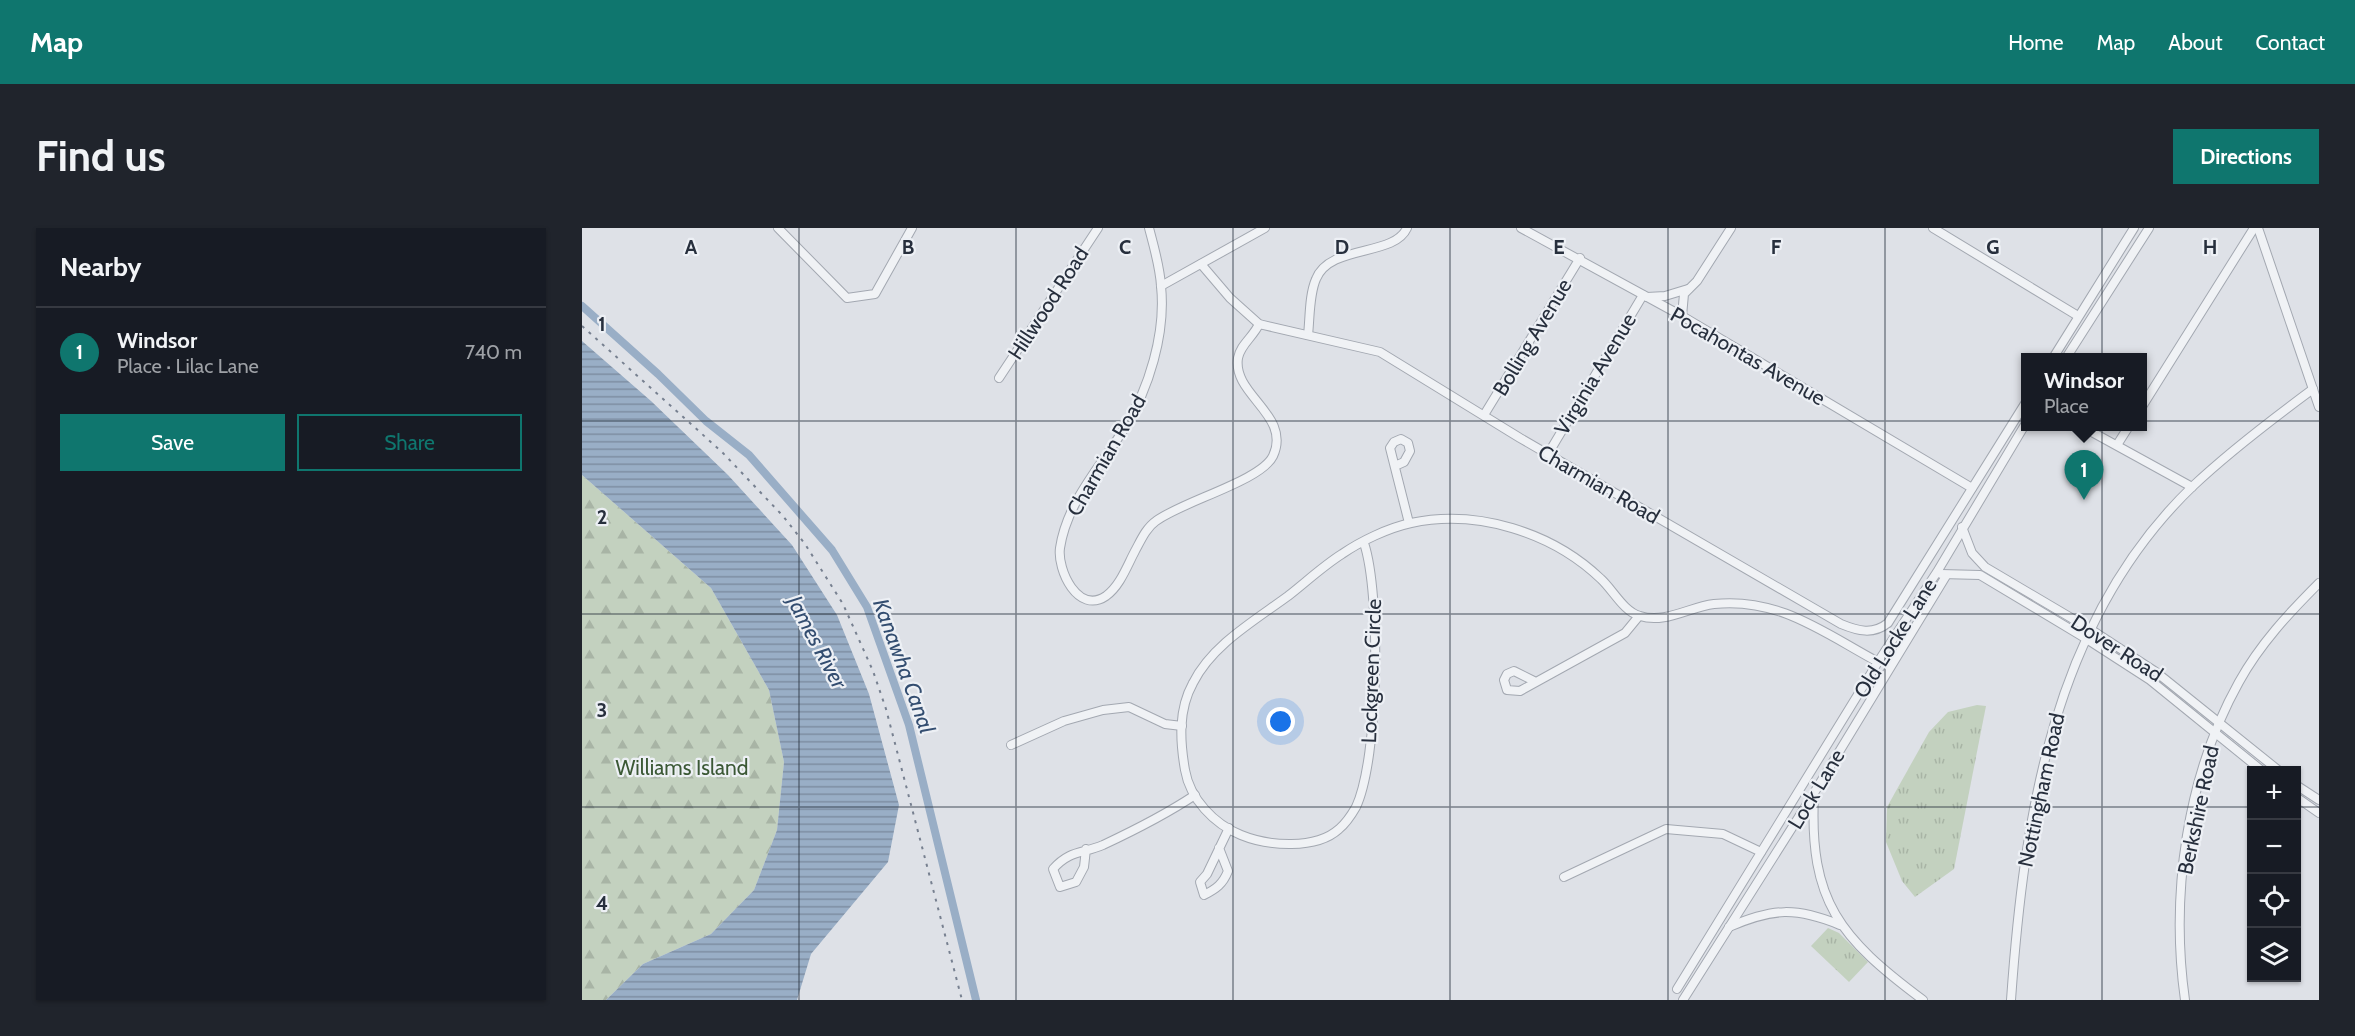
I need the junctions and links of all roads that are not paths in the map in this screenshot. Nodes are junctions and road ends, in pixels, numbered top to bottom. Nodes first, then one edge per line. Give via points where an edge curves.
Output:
1 (778, 228) edge
2 (912, 228) edge
3 (1098, 228) edge
4 (1149, 228) edge
5 (1265, 228) edge
6 (1407, 228) edge
7 (1521, 228) edge
8 (1731, 228) edge
9 (1933, 228) edge
10 (2134, 228) edge
11 (2149, 228) edge
12 (2256, 228) edge
13 (1580, 258) junction
14 (1201, 264) junction
15 (1161, 286) junction
16 (1689, 288) junction
17 (1645, 296) junction
18 (1682, 316) junction
19 (2078, 316) junction
20 (1259, 324) junction
21 (1308, 335) junction
22 (2055, 353) edge
23 (2069, 353) edge
24 (999, 378) dead end
25 (2313, 389) junction
26 (2147, 397) edge
27 (2319, 407) edge
28 (2021, 408) edge
29 (1484, 416) junction
30 (2021, 430) edge
31 (2090, 431) edge
32 (2126, 431) edge
33 (2117, 445) junction
34 (1548, 454) junction
35 (1395, 466) dead end
36 (2192, 487) junction
37 (1972, 488) junction
38 (1408, 523) junction
39 (1962, 527) junction
40 (1364, 543) junction
41 (1937, 572) junction
42 (1946, 576) junction
43 (2319, 583) edge
44 (1638, 616) junction
45 (2090, 628) junction
46 (2085, 638) junction
47 (1878, 662) junction
48 (1534, 681) dead end
49 (2218, 722) junction
50 (1182, 726) junction
51 (2214, 732) junction
52 (1011, 745) dead end
53 (1819, 763) junction
54 (2255, 766) edge
55 (2272, 766) edge
56 (1828, 768) junction
57 (2301, 788) edge
58 (1814, 794) junction
59 (1195, 795) junction
60 (2301, 800) edge
61 (2319, 800) edge
62 (2319, 813) edge
63 (1229, 828) junction
64 (1086, 849) junction
65 (1219, 849) junction
66 (1761, 852) junction
67 (1564, 877) dead end
68 (1840, 925) junction
69 (1728, 928) junction
70 (1677, 989) dead end
71 (1683, 1000) edge
72 (1923, 1000) edge
73 (2011, 1000) edge
74 (2185, 1000) edge

1 - 2 street via 847,298 875,294
3 - 24 street, Hillwood Road
4 - 15 street, Charmian Road
5 - 14 street
6 - 21 street via 1386,244 1338,258 1323,269 1316,279
7 - 13 street, Pocahontas Avenue
8 - 16 street
9 - 19 street
10 - 19 street
11 - 23 street
12 - 25 street
12 - 26 street
13 - 17 street, Pocahontas Avenue
13 - 29 street, Bolling Avenue
14 - 15 street
14 - 20 street, Charmian Road
15 - 20 street, Charmian Road via 1157,342 1143,391 1077,500 1063,534 1060,561 1067,583 1084,598 1097,600 1112,591 1154,522 1268,464 1276,447 1276,432 1237,367 1239,354
16 - 17 street, Virginia Avenue via 1665,296
16 - 18 street via 1682,300
17 - 18 street, Pocahontas Avenue
17 - 34 street, Virginia Avenue
18 - 37 street, Pocahontas Avenue
19 - 22 street
20 - 21 street, Charmian Road
21 - 29 street, Charmian Road via 1380,352
25 - 27 street
25 - 36 street, Nottingham Road via 2245,440
28 - 37 street
29 - 34 street, Charmian Road
30 - 39 street, Old Locke Lane
31 - 33 street
32 - 33 street
33 - 36 street
34 - 37 street, Charmian Road via 1841,624 1868,632 1888,623
35 - 38 street
36 - 45 street, Nottingham Road via 2135,554
38 - 40 street, Lockgreen Circle
38 - 44 street, Lockgreen Circle via 1457,519 1517,528 1591,570
39 - 41 street, Old Locke Lane
39 - 45 street, Dover Road via 1972,553 1984,567
40 - 50 street, Lockgreen Circle via 1343,553 1223,645 1192,685 1182,710
40 - 63 street, Lockgreen Circle via 1374,591 1373,722 1356,807 1328,838 1298,843 1272,843
41 - 42 street, Dover Road
41 - 47 street, Old Locke Lane
42 - 46 street, Dover Road via 1980,575
42 - 56 street, Lock Lane
43 - 49 street, Berkshire Road via 2283,620 2251,662
44 - 47 street via 1668,616 1712,604 1776,608
44 - 48 street via 1625,633
45 - 46 street, Nottingham Road
45 - 49 street, Dover Road via 2156,672
46 - 51 street, Dover Road via 2150,680
46 - 73 street, Nottingham Road via 2060,700 2041,771 2016,926
47 - 53 street, Old Locke Lane
49 - 51 street, Berkshire Road
49 - 55 street, Dover Road
50 - 52 street via 1165,724 1130,707 1103,710 1064,722
50 - 59 street, Lockgreen Circle via 1184,768
51 - 54 street, Dover Road
51 - 74 street, Berkshire Road via 2192,814 2181,897
53 - 56 street
53 - 66 street, Old Locke Lane
56 - 58 street, Lock Lane
57 - 61 street
58 - 68 street via 1817,869
58 - 69 street, Lock Lane
59 - 63 street, Lockgreen Circle via 1215,819
59 - 64 street via 1149,823
60 - 62 street
63 - 65 street
64 - 64 street via 1063,858 1053,869 1060,887 1077,882
65 - 65 street via 1200,882 1204,894 1216,889 1228,871
66 - 67 street via 1723,834 1666,829
66 - 70 street, Old Locke Lane
68 - 69 street via 1803,912 1779,911 1756,915
68 - 72 street
69 - 71 street, Lock Lane

